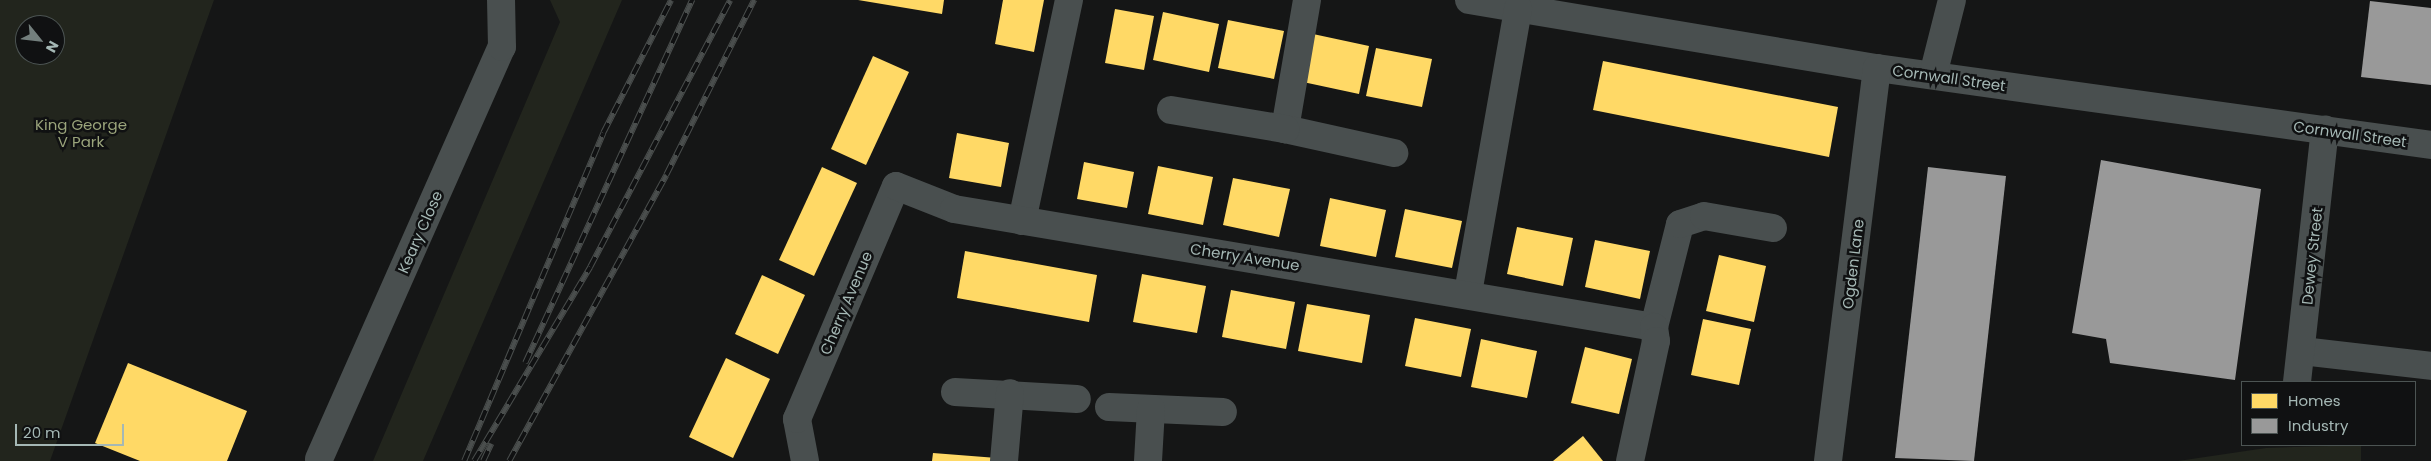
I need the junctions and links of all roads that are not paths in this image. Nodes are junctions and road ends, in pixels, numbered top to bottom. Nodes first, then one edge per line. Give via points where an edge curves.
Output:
1 (501, 0) edge
2 (1069, 0) edge
3 (1307, 0) edge
4 (1469, 0) edge
5 (1952, 0) edge
6 (1518, 8) junction
7 (1878, 68) junction
8 (1933, 75) junction
9 (1171, 110) dead end
10 (1285, 129) junction
11 (2325, 130) junction
12 (2431, 145) edge
13 (1394, 153) dead end
14 (1022, 221) junction
15 (1773, 228) dead end
16 (1468, 293) junction
17 (1654, 327) junction
18 (2302, 351) junction
19 (2431, 366) edge
20 (2297, 381) edge
21 (955, 392) dead end
22 (1010, 393) junction
23 (1077, 398) dead end
24 (1109, 407) dead end
25 (1151, 409) junction
26 (1223, 412) dead end
27 (319, 459) dead end
28 (805, 461) edge
29 (1004, 461) edge
30 (1148, 461) edge
31 (1630, 461) edge
32 (1828, 461) edge

1 - 27 street, Keary Close via 502,47
2 - 14 street
3 - 10 street
4 - 6 street, Cornwall Street
5 - 8 street
6 - 7 street, Cornwall Street
6 - 16 street
7 - 8 street, Cornwall Street
7 - 32 street, Ogden Lane
8 - 11 street, Cornwall Street
9 - 10 street
10 - 13 street
11 - 12 street, Cornwall Street
11 - 18 street, Dewey Street
14 - 16 street, Cherry Avenue
14 - 28 street, Cherry Avenue via 954,209 896,186 797,419
15 - 17 street via 1704,216 1680,224
16 - 17 street, Cherry Avenue
17 - 31 street via 1656,341
18 - 19 street
18 - 20 street, Dewey Street
21 - 22 street
22 - 23 street
22 - 29 street
24 - 25 street
25 - 26 street
25 - 30 street

